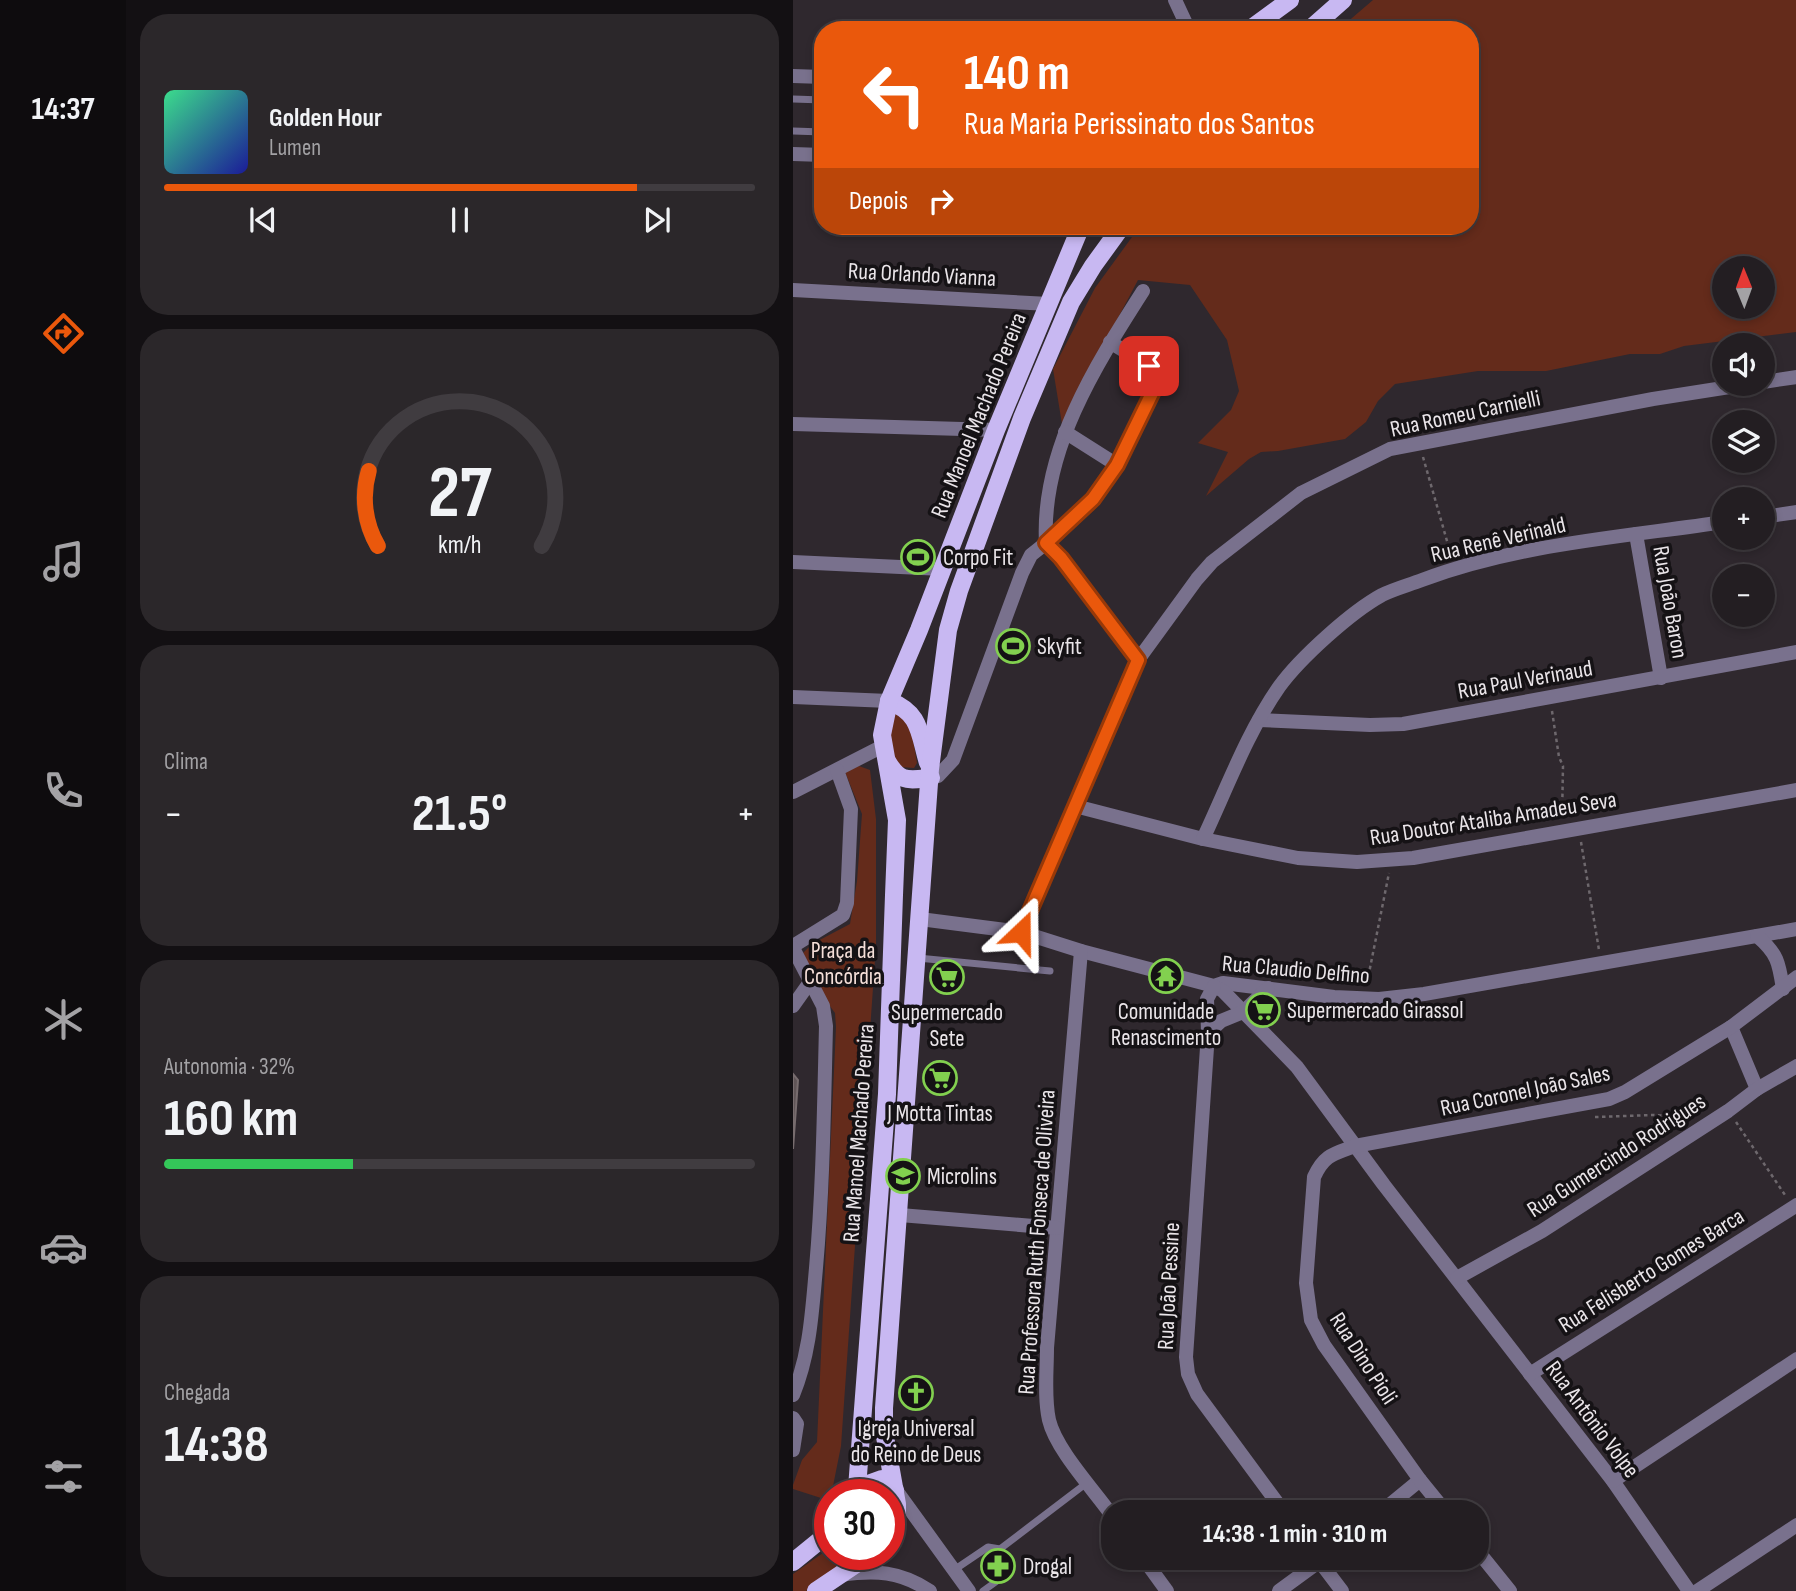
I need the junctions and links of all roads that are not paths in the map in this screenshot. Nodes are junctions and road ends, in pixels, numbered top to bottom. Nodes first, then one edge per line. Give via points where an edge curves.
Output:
1 (1175, 0) edge
2 (1290, 0) edge
3 (1343, 0) edge
4 (1185, 21) edge
5 (1261, 21) edge
6 (1319, 21) edge
7 (793, 76) edge
8 (814, 77) edge
9 (793, 99) edge
10 (814, 100) edge
11 (793, 131) edge
12 (814, 132) edge
13 (793, 154) edge
14 (814, 155) edge
15 (1078, 235) edge
16 (1115, 235) edge
17 (793, 290) edge
18 (1143, 291) dead end
19 (1049, 304) junction
20 (1110, 342) junction
21 (1796, 377) edge
22 (1775, 380) edge
23 (1712, 390) edge
24 (793, 424) edge
25 (996, 430) junction
26 (1065, 432) junction
27 (1117, 465) junction
28 (1796, 512) edge
29 (1775, 515) edge
30 (1712, 524) edge
31 (1636, 534) junction
32 (1046, 543) junction
33 (793, 562) edge
34 (943, 569) junction
35 (1796, 652) edge
36 (1138, 660) junction
37 (1661, 678) junction
38 (793, 697) edge
39 (889, 701) junction
40 (1259, 720) junction
41 (885, 754) junction
42 (837, 770) junction
43 (930, 774) junction
44 (1796, 790) edge
45 (793, 792) edge
46 (1075, 806) junction
47 (1203, 839) junction
48 (894, 895) junction
49 (920, 919) junction
50 (1796, 929) edge
51 (1021, 932) junction
52 (1757, 936) junction
53 (793, 947) edge
54 (1081, 951) junction
55 (918, 958) junction
56 (1050, 971) dead end
57 (1796, 977) edge
58 (810, 982) junction
59 (1214, 985) junction
60 (1268, 988) junction
61 (1783, 989) junction
62 (793, 1006) edge
63 (1243, 1012) junction
64 (1731, 1027) junction
65 (1208, 1033) junction
66 (1796, 1066) edge
67 (1757, 1088) junction
68 (1355, 1146) junction
69 (1795, 1206) edge
70 (900, 1215) junction
71 (1057, 1228) junction
72 (1457, 1278) junction
73 (1796, 1359) edge
74 (1530, 1374) junction
75 (793, 1395) edge
76 (793, 1418) edge
77 (793, 1450) edge
78 (856, 1479) edge
79 (893, 1479) edge
80 (1420, 1480) junction
81 (1613, 1481) junction
82 (1088, 1482) junction
83 (1101, 1500) edge
84 (1275, 1500) edge
85 (1395, 1500) edge
86 (1436, 1500) edge
87 (905, 1504) edge
88 (1796, 1525) edge
89 (814, 1545) edge
90 (999, 1549) junction
91 (793, 1562) edge
92 (1489, 1565) edge
93 (846, 1570) edge
94 (953, 1570) junction
95 (1152, 1570) edge
96 (1306, 1570) edge
97 (1328, 1570) edge
98 (836, 1576) junction
99 (816, 1591) edge
100 (930, 1591) edge
101 (969, 1591) edge
102 (983, 1591) edge
103 (1167, 1591) edge
104 (1279, 1591) edge
105 (1342, 1591) edge
106 (1510, 1591) edge
107 (1689, 1591) edge
108 (1697, 1591) edge

1 - 4 street
2 - 5 main road
3 - 6 main road
7 - 8 street
9 - 10 lane
11 - 12 lane
13 - 14 street
15 - 19 main road, Rua Manoel Machado Pereira
16 - 43 main road, Rua Manoel Machado Pereira via 1071,302 1022,418 959,591 948,630
17 - 19 street, Rua Orlando Vianna
18 - 20 street
19 - 25 main road, Rua Manoel Machado Pereira
20 - 26 street
20 - 27 street via 1158,375
21 - 22 street
23 - 36 street, Rua Romeu Carnielli via 1390,449 1301,493 1212,562
24 - 25 street
25 - 34 main road, Rua Manoel Machado Pereira
26 - 27 street
26 - 32 street via 1046,505
27 - 32 street via 1093,499
28 - 29 street
30 - 31 street, Rua Renê Verinald
31 - 37 street, Rua João Baron
31 - 40 street, Rua Renê Verinald via 1455,568 1382,595 1309,655 1280,686
32 - 36 street
32 - 43 street via 1031,555 1022,573 953,760 938,776
33 - 34 street
34 - 39 main road, Rua Manoel Machado Pereira
35 - 37 street, Rua Paul Verinaud
36 - 46 street, Rua Romeu Carnielli
37 - 40 street, Rua Paul Verinaud via 1403,724
38 - 39 street
39 - 41 main road, Rua Manoel Machado Pereira via 882,735
39 - 43 main road via 913,715
40 - 47 street, Rua Renê Verinald
41 - 42 street
41 - 43 main road via 895,775 908,780
41 - 48 main road, Rua Manoel Machado Pereira via 897,820
42 - 45 street
42 - 53 street via 851,808 847,903 843,915
43 - 49 main road, Rua Manoel Machado Pereira
44 - 47 street, Rua Doutor Ataliba Amadeu Seva via 1391,860 1298,858
46 - 47 street, Rua Doutor Ataliba Amadeu Seva
46 - 51 street, Rua Romeu Carnielli
48 - 49 main road via 901,909
48 - 78 main road, Rua Manoel Machado Pereira via 887,1094
49 - 51 street, Rua Claudio Delfino
49 - 55 main road, Rua Manoel Machado Pereira
50 - 52 street, Rua Claudio Delfino
51 - 54 street, Rua Claudio Delfino
52 - 60 street, Rua Claudio Delfino via 1424,993 1365,998
52 - 61 street via 1779,962
53 - 58 street, Rua Manoel Machado Pereira
54 - 59 street, Rua Claudio Delfino
54 - 71 street, Rua Professora Ruth Fonseca de Oliveira
55 - 56 lane
55 - 70 main road, Rua Manoel Machado Pereira
57 - 61 street, Rua Coronel João Sales
58 - 62 street
58 - 75 street, Rua Manoel Machado Pereira via 823,1006 826,1026 820,1221 811,1324 804,1369
59 - 60 street, Rua Claudio Delfino
59 - 63 street
59 - 65 street, Rua João Pessine via 1207,999
60 - 63 street
61 - 64 street, Rua Coronel João Sales
63 - 65 street via 1221,1021
63 - 68 street via 1296,1067
64 - 67 street
64 - 68 street, Rua Coronel João Sales via 1609,1099
65 - 84 street, Rua João Pessine via 1187,1374
66 - 67 street, Rua Gumercindo Rodrigues
67 - 72 street, Rua Gumercindo Rodrigues via 1542,1231
68 - 72 street
68 - 80 street, Rua Dino Pioli via 1328,1156 1314,1177 1306,1283 1309,1311 1324,1345
69 - 74 street, Rua Felisberto Gomes Barca
70 - 71 street
70 - 79 main road, Rua Manoel Machado Pereira via 884,1408
71 - 82 street, Rua Professora Ruth Fonseca de Oliveira via 1046,1398 1058,1441
72 - 74 street, Rua Antônio Volpe
73 - 81 street
74 - 81 street, Rua Antônio Volpe
76 - 77 street via 797,1424
80 - 85 street
80 - 86 street, Rua Dino Pioli
81 - 107 street, Rua Antônio Volpe
82 - 83 street, Rua Professora Ruth Fonseca de Oliveira
82 - 90 lane
87 - 94 street
88 - 108 street
89 - 91 main road
90 - 94 lane via 988,1546
90 - 102 lane via 1008,1562 1008,1573
92 - 106 street
93 - 98 main road
94 - 101 street
95 - 103 street
96 - 104 street
97 - 105 street
98 - 99 main road
98 - 100 street via 880,1572

